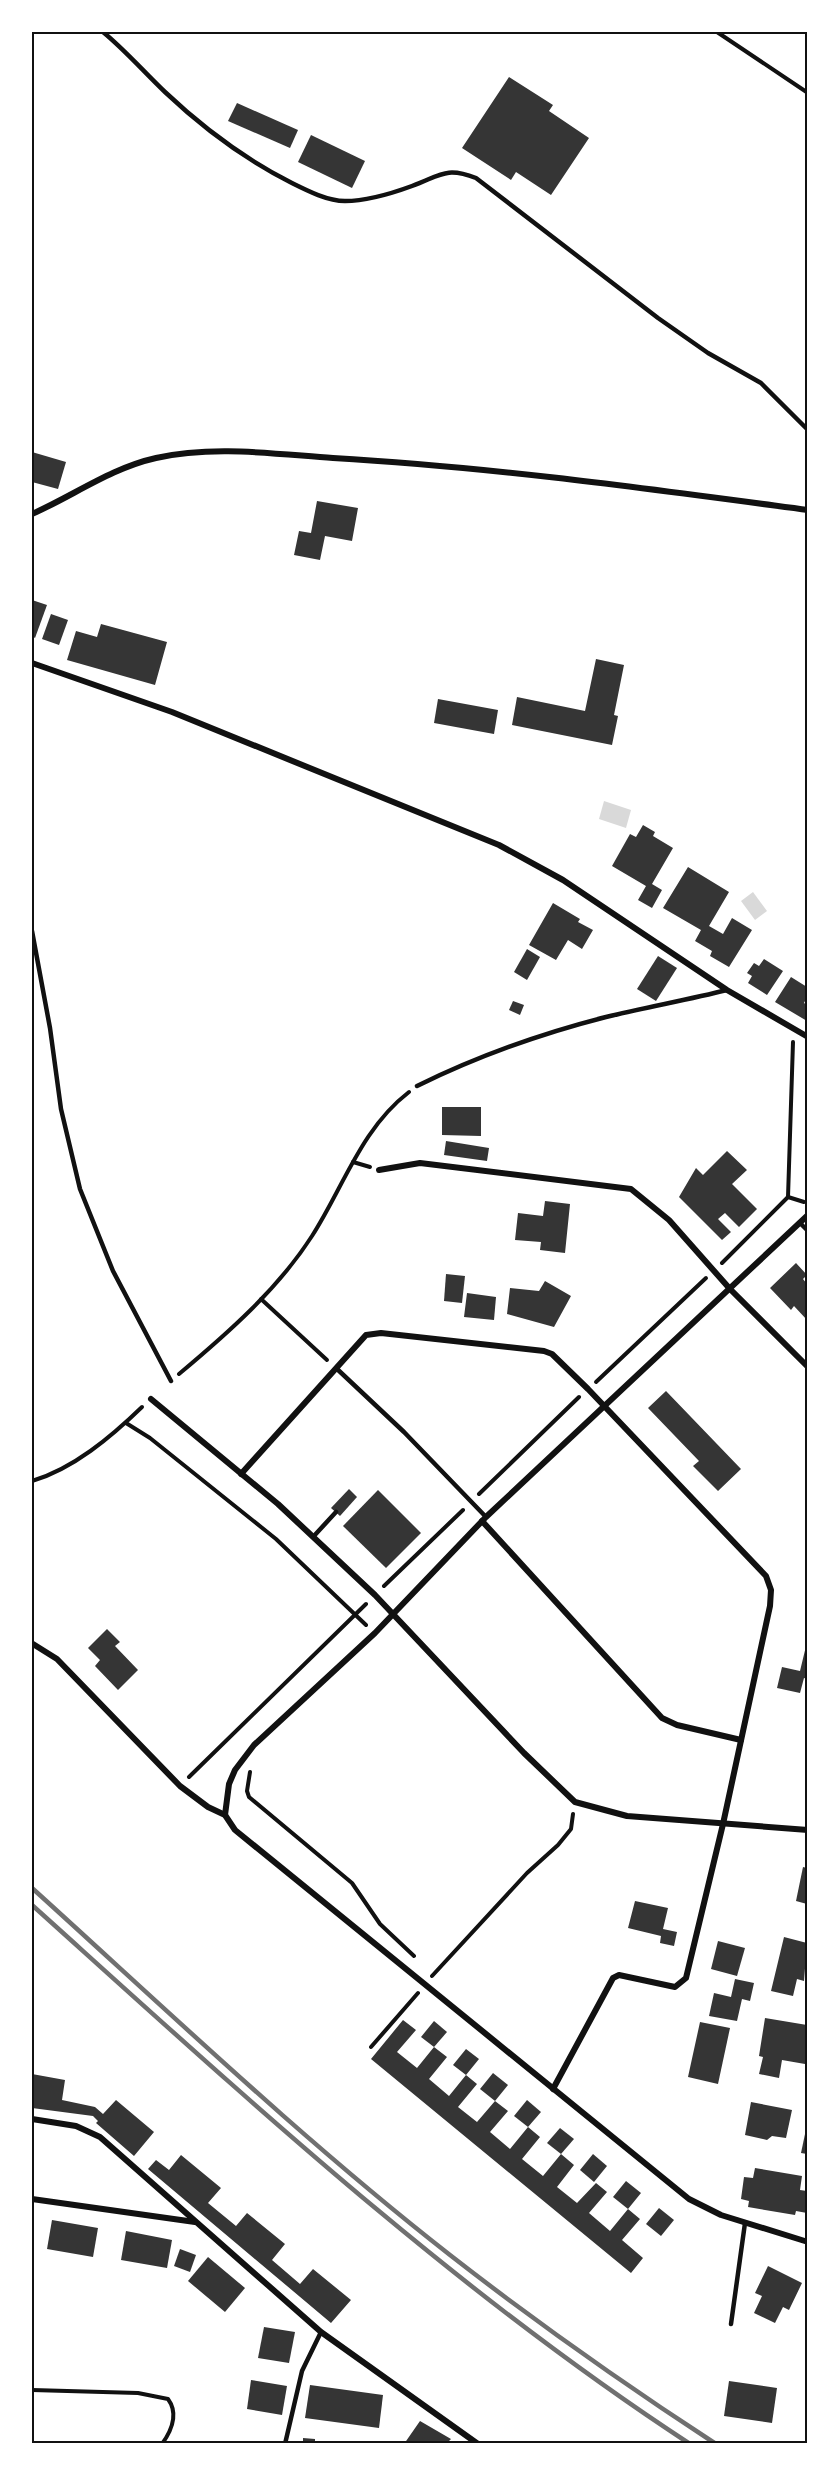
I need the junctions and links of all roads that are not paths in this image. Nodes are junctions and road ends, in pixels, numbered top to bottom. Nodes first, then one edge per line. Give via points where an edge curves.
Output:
1 (103, 32) edge
2 (807, 430) edge
3 (807, 510) edge
4 (32, 513) edge
5 (32, 663) edge
6 (32, 931) edge
7 (727, 990) junction
8 (807, 1037) edge
9 (417, 1086) road end
10 (379, 1170) dead end
11 (807, 1215) edge
12 (800, 1223) junction
13 (807, 1231) edge
14 (730, 1289) junction
15 (807, 1367) edge
16 (336, 1368) junction
17 (171, 1381) road end
18 (151, 1399) road end
19 (603, 1405) junction
20 (241, 1474) junction
21 (336, 1512) dead end
22 (484, 1519) junction
23 (313, 1537) junction
24 (393, 1614) junction
25 (33, 1644) dead end
26 (741, 1740) junction
27 (225, 1815) junction
28 (723, 1824) junction
29 (807, 1830) edge
30 (554, 2089) junction
31 (32, 2119) edge
32 (32, 2199) edge
33 (196, 2222) junction
34 (745, 2223) junction
35 (807, 2242) edge
36 (731, 2324) dead end
37 (321, 2332) junction
38 (285, 2444) edge
39 (478, 2444) edge

1 - 2 lane via 227,146 325,197 345,201 387,192 412,186 443,171 459,171 476,178 658,318 761,383
3 - 4 street via 615,484 413,463 227,452 138,462
5 - 7 street via 172,712 499,845 563,880
6 - 17 lane via 61,1109 80,1189 114,1271
7 - 8 street
7 - 9 lane via 595,1020 529,1041
10 - 14 street via 420,1163 631,1189 669,1220
11 - 12 street
12 - 13 lane
12 - 14 street
14 - 15 street
14 - 19 street
16 - 19 street via 366,1335 381,1333 544,1351 552,1354
16 - 20 street
16 - 22 lane via 405,1432
18 - 20 street
19 - 22 street
19 - 26 street via 766,1576 771,1590 770,1606
20 - 23 street
21 - 23 lane
22 - 24 street
22 - 26 street via 662,1719
23 - 24 street
24 - 27 street via 254,1745 229,1784
24 - 28 street via 575,1802 627,1816
25 - 27 street via 57,1659 180,1786
26 - 28 street
27 - 30 street via 235,1830
28 - 29 street
28 - 30 street via 686,1978 675,1988 619,1975 613,1978
30 - 34 street via 689,2199
31 - 33 street via 89,2130
32 - 33 street
33 - 37 street
34 - 35 street
34 - 36 lane
37 - 38 lane via 302,2371
37 - 39 street

